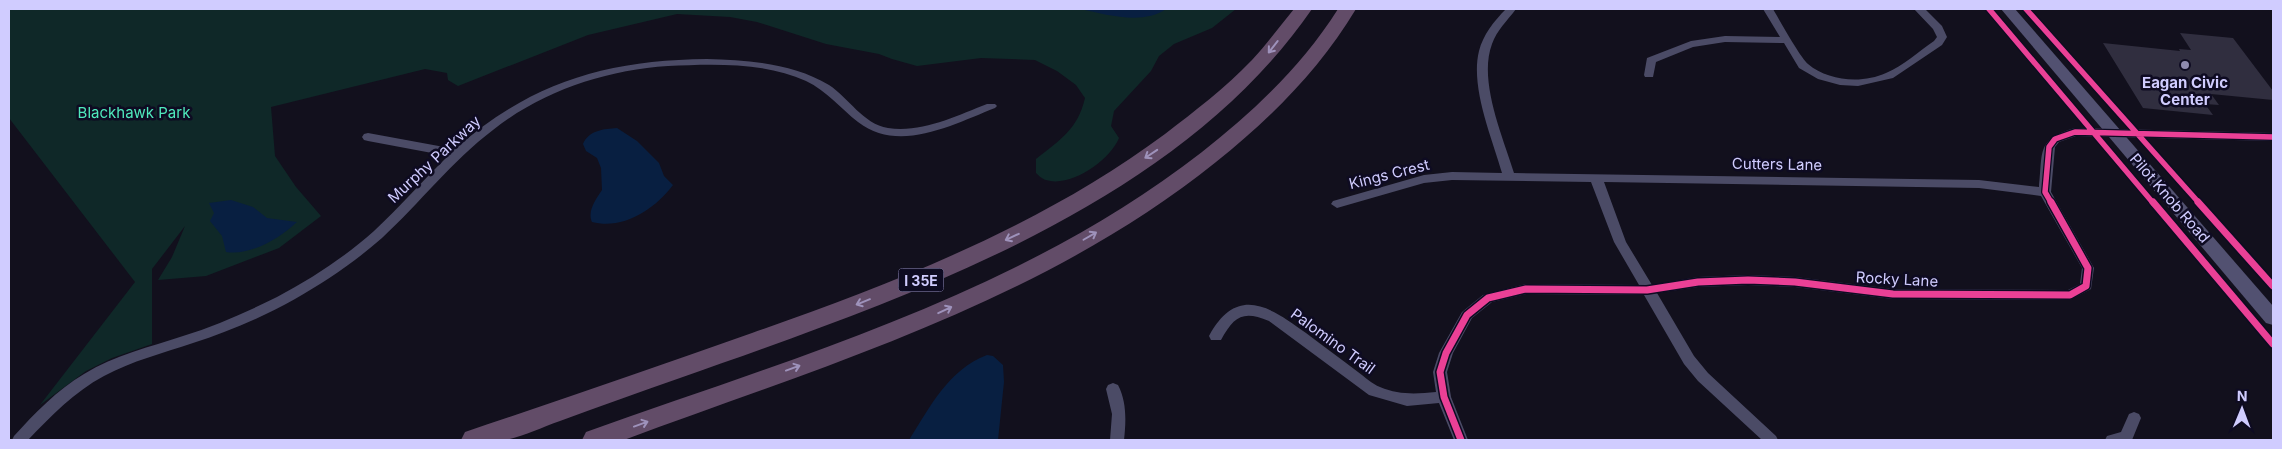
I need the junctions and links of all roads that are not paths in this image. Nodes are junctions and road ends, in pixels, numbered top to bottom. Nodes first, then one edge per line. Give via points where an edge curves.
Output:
1 (1303, 9) edge
2 (1347, 9) edge
3 (1511, 9) edge
4 (1768, 9) edge
5 (1919, 9) edge
6 (2008, 9) edge
7 (1787, 40) junction
8 (1649, 75) dead end
9 (991, 106) dead end
10 (2114, 133) junction
11 (368, 137) dead end
12 (2273, 137) edge
13 (459, 154) junction
14 (1509, 177) junction
15 (1596, 178) junction
16 (2045, 192) junction
17 (1337, 204) dead end
18 (1647, 290) junction
19 (2273, 318) edge
20 (1216, 336) dead end
21 (1113, 389) dead end
22 (1444, 396) junction
23 (2134, 418) dead end
24 (19, 440) edge
25 (474, 440) edge
26 (595, 440) edge
27 (1117, 440) edge
28 (1461, 440) edge
29 (1771, 440) edge
30 (2112, 440) edge

1 -> 25 highway, I 35E via 1268,54 1224,97 1171,140 1107,184 1020,233 928,277 830,316
26 -> 2 highway, I 35E via 924,320 1038,266 1135,211 1202,163 1258,117 1302,71
3 - 14 street via 1494,27 1483,59 1486,97
4 - 7 street
5 - 7 street via 1938,28 1942,37 1889,76 1873,81 1840,82 1822,77 1804,66
6 - 10 main road, Pilot Knob Road
7 - 8 street via 1725,39 1691,44 1651,60
9 - 13 street, Murphy Parkway via 931,128 888,132 857,116 826,88 805,77 734,62 665,63 611,71 558,88 509,113
10 - 12 street
10 - 16 street via 2075,132 2055,139 2049,147
10 - 19 main road, Pilot Knob Road
11 - 13 street
13 - 24 street, Murphy Parkway via 375,236 328,272 289,296 245,317 198,336 132,356 96,373 58,400
14 - 15 street, Cutters Lane
14 - 17 street, Kings Crest via 1424,179
15 - 16 street, Cutters Lane via 1979,184
15 - 18 street via 1620,242
16 - 18 street, Rocky Lane via 2088,268 2086,286 2070,295 1893,294 1795,282 1748,280 1698,282
18 - 22 street, Rocky Lane via 1526,289 1488,298 1467,315 1446,353 1440,372
18 - 29 street via 1689,360 1703,377
20 - 22 street, Palomino Trail via 1222,321 1231,314 1245,310 1261,311 1274,317 1374,391 1407,400
21 - 27 street via 1119,414
22 - 28 street, Rocky Lane
23 - 30 street via 2126,437

